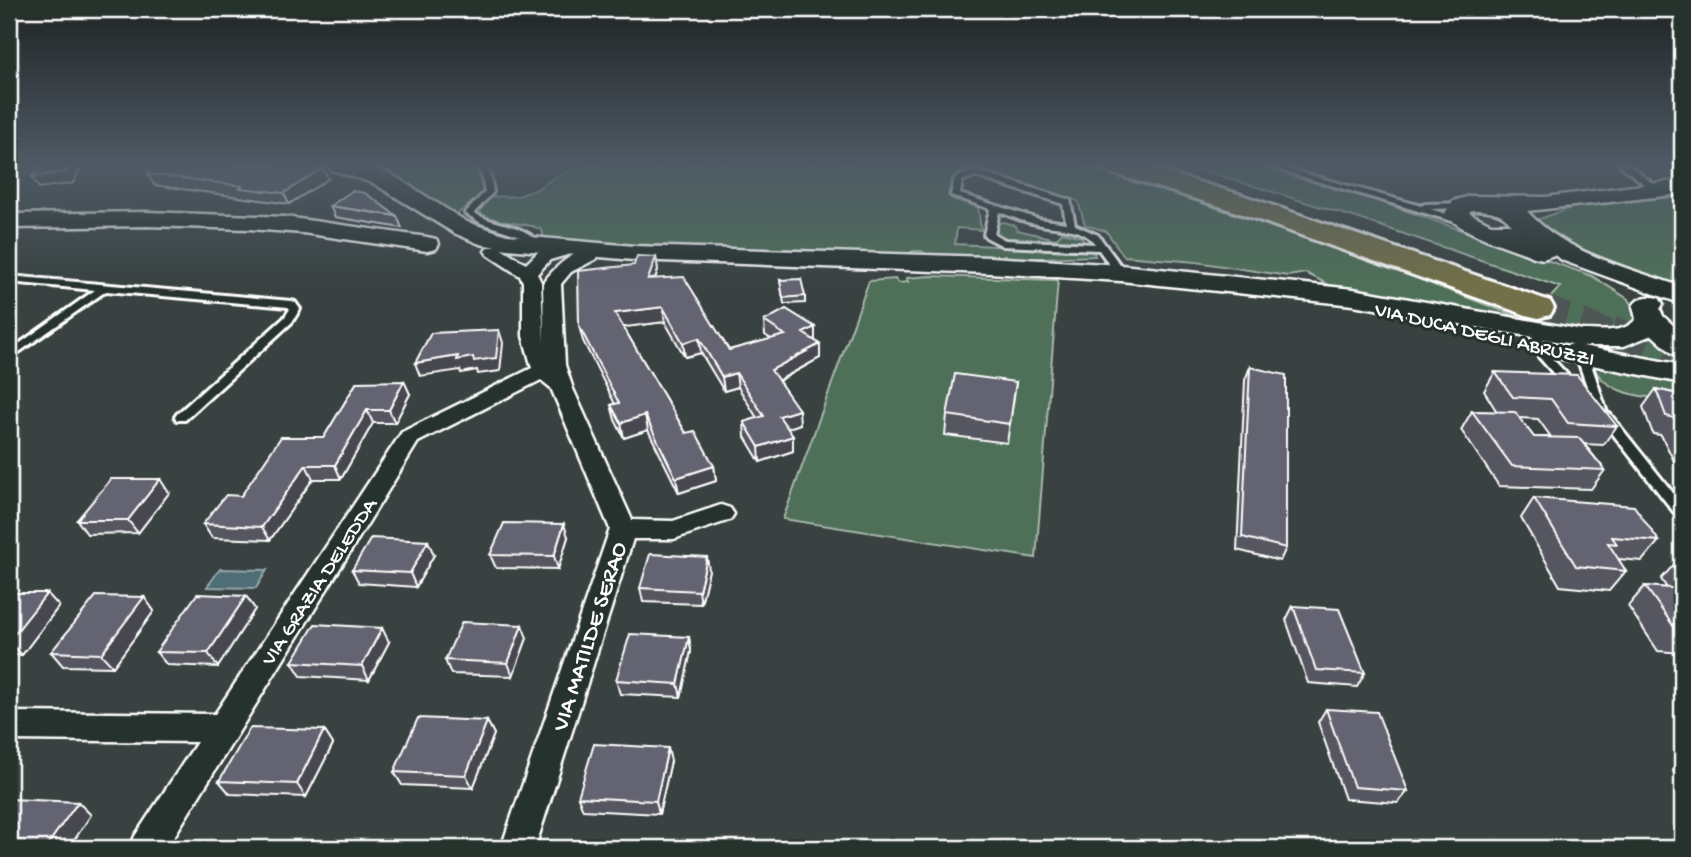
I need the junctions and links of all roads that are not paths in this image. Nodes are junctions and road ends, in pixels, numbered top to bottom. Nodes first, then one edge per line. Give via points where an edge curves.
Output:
1 (395, 205) edge
2 (424, 205) edge
3 (477, 205) edge
4 (986, 205) edge
5 (1067, 205) edge
6 (1242, 205) edge
7 (1285, 205) edge
8 (1417, 205) edge
9 (1422, 205) edge
10 (1539, 205) edge
11 (1543, 205) edge
12 (995, 208) junction
13 (1477, 216) junction
14 (9, 221) edge
15 (1038, 222) junction
16 (1523, 223) junction
17 (1071, 226) junction
18 (459, 227) junction
19 (328, 229) junction
20 (424, 235) junction
21 (1097, 242) junction
22 (494, 251) junction
23 (557, 254) junction
24 (1121, 272) junction
25 (528, 273) junction
26 (9, 279) edge
27 (102, 289) junction
28 (1682, 296) edge
29 (1682, 303) edge
30 (1648, 312) junction
31 (1544, 321) junction
32 (1682, 347) edge
33 (1582, 355) junction
34 (9, 356) edge
35 (1682, 374) edge
36 (553, 375) junction
37 (1602, 412) junction
38 (181, 417) dead end
39 (1682, 513) edge
40 (721, 514) dead end
41 (623, 529) junction
42 (9, 726) edge
43 (224, 728) junction
44 (147, 848) edge
45 (518, 848) edge

1 - 20 main road
2 - 18 main road
3 - 23 lane via 469,213 482,222 522,232
4 - 12 lane
5 - 17 lane
6 - 31 highway
7 - 31 highway via 1367,231
8 - 13 lane
9 - 13 lane
10 - 13 main road
11 - 16 main road via 1525,213
12 - 15 lane
12 - 21 lane via 989,235 1003,243
13 - 16 main road via 1516,231
13 - 30 main road via 1611,278 1629,289
14 - 19 main road via 198,219
15 - 17 lane
15 - 21 lane
16 - 28 main road via 1573,256
17 - 21 lane
18 - 20 main road via 463,234 458,239
18 - 23 main road via 489,239
19 - 20 main road
19 - 20 main road
20 - 22 main road
21 - 24 lane
22 - 23 main road
22 - 25 street
23 - 24 main road, VIA DUCA DEGLI ABRUZZI
23 - 25 street via 537,260
23 - 36 street, VIA MATILDE SERAO via 552,289
24 - 31 main road, VIA DUCA DEGLI ABRUZZI via 1287,291 1402,313
25 - 36 street, VIA MATILDE SERAO via 534,352
26 - 27 lane
27 - 34 lane
27 - 38 lane via 291,304 295,309
29 - 30 main road via 1664,300
30 - 31 main road via 1641,331 1613,339
30 - 32 main road
31 - 33 main road, VIA DUCA DEGLI ABRUZZI
31 - 37 lane via 1543,355
33 - 35 main road, VIA DUCA DEGLI ABRUZZI
33 - 37 lane
36 - 41 street, VIA MATILDE SERAO
36 - 43 street, VIA GRAZIA DELEDDA via 410,437
37 - 39 lane
40 - 41 street via 674,530
41 - 45 street, VIA MATILDE SERAO
42 - 43 street
43 - 44 street, VIA GRAZIA DELEDDA

